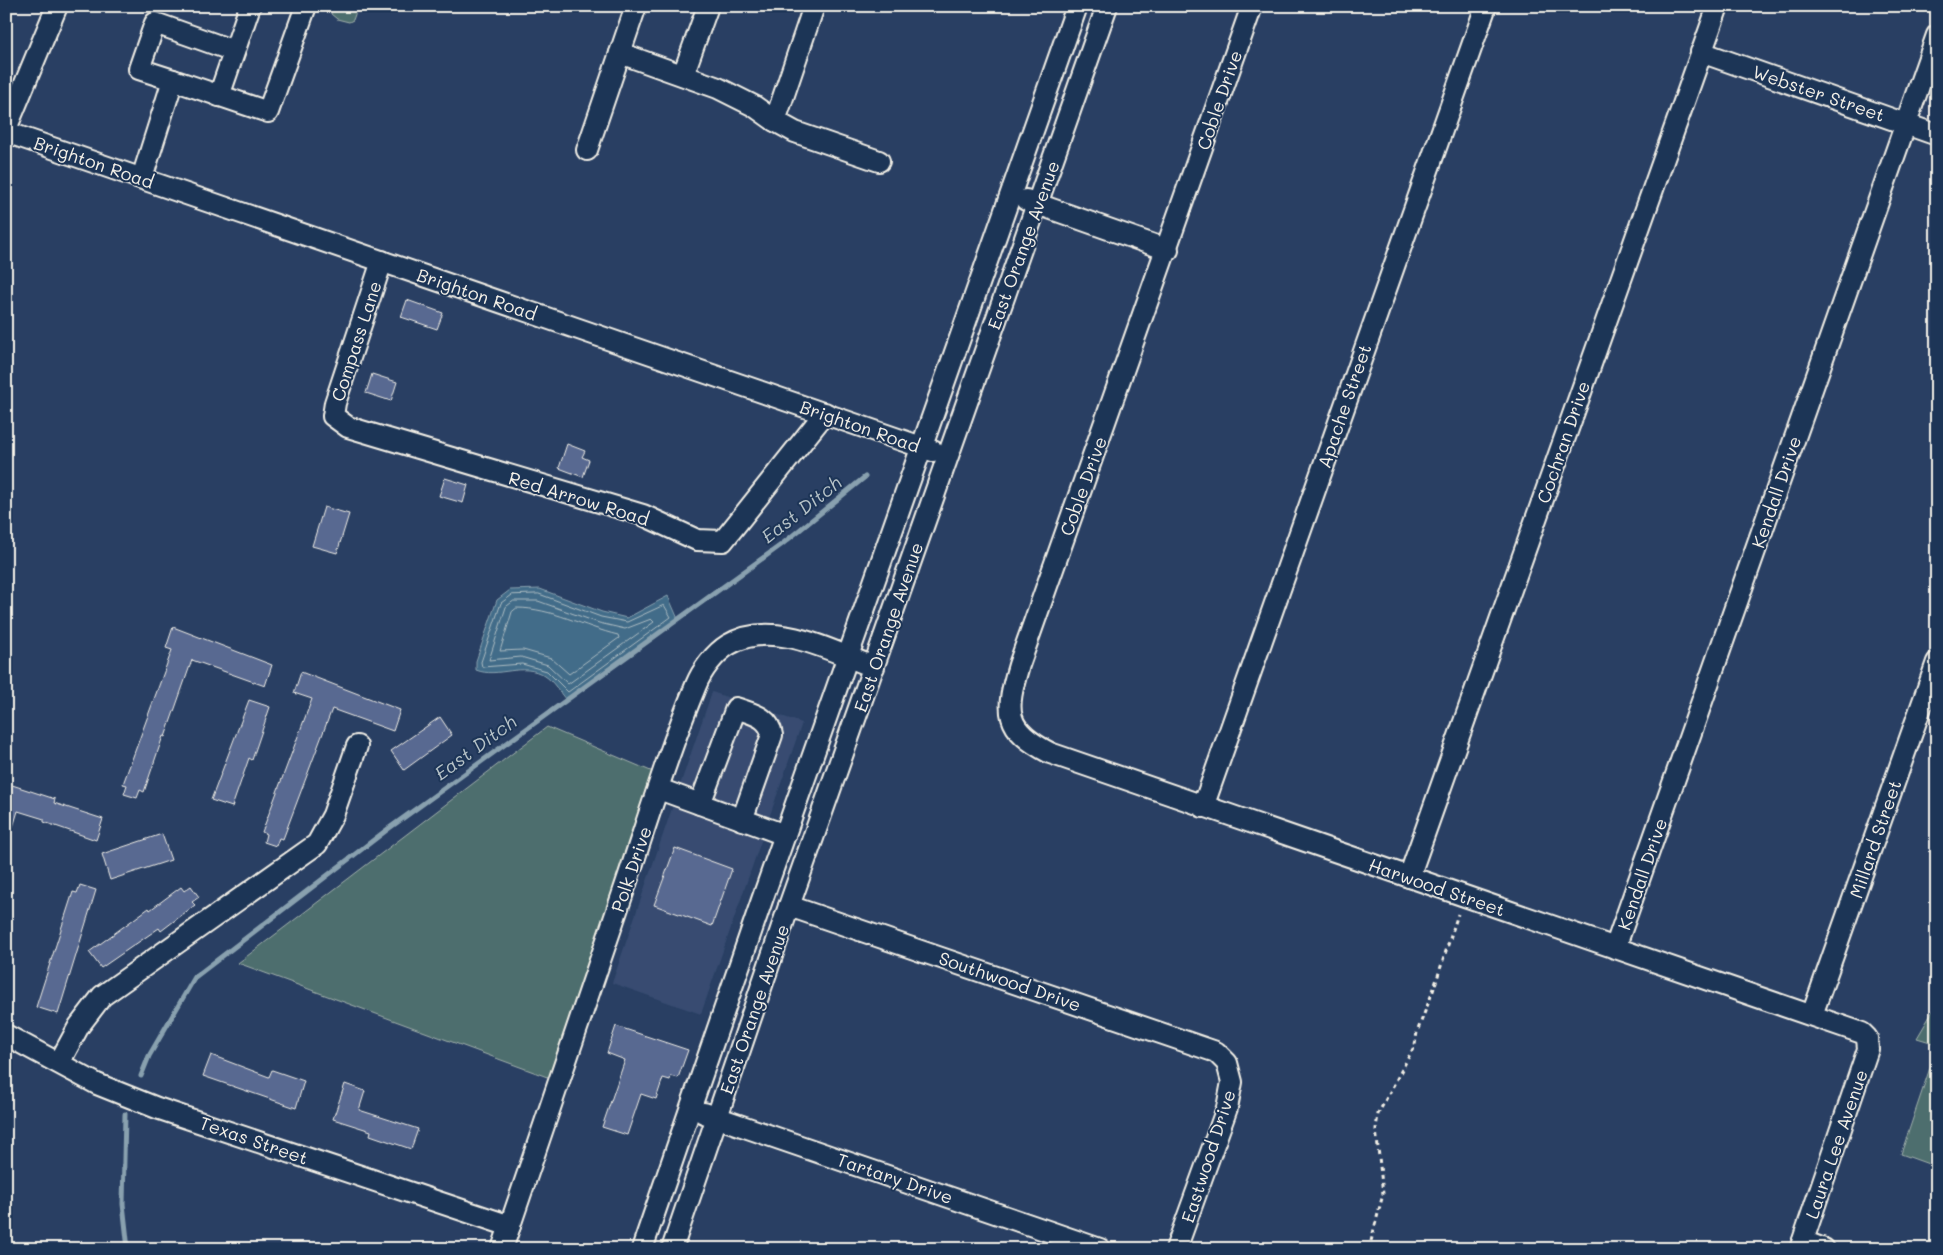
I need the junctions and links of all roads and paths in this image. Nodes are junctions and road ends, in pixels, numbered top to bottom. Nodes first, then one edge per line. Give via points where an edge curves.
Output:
1 (57, 6) edge
2 (250, 6) edge
3 (306, 6) edge
4 (636, 6) edge
5 (708, 6) edge
6 (814, 6) edge
7 (1077, 6) edge
8 (1107, 6) edge
9 (1252, 6) edge
10 (1486, 6) edge
11 (1718, 6) edge
12 (1937, 35) edge
13 (234, 50) junction
14 (1701, 52) junction
15 (620, 53) junction
16 (683, 76) junction
17 (173, 80) junction
18 (219, 96) junction
19 (775, 121) junction
20 (1906, 124) junction
21 (6, 131) edge
22 (1937, 135) edge
23 (587, 150) dead end
24 (879, 161) dead end
25 (142, 178) junction
26 (1010, 194) junction
27 (1037, 204) junction
28 (1168, 250) junction
29 (382, 261) junction
30 (825, 413) junction
31 (337, 420) joint
32 (921, 447) junction
33 (948, 457) junction
34 (847, 657) junction
35 (1937, 662) edge
36 (874, 667) junction
37 (1014, 725) joint
38 (356, 746) dead end
39 (659, 789) junction
40 (700, 804) junction
41 (1203, 807) junction
42 (742, 820) junction
43 (784, 835) junction
44 (1409, 877) junction
45 (789, 906) junction
46 (1458, 914) dead end
47 (1615, 948) junction
48 (1812, 1015) junction
49 (6, 1035) edge
50 (1867, 1038) joint
51 (59, 1063) junction
52 (1227, 1063) joint
53 (690, 1108) junction
54 (717, 1117) junction
55 (510, 1226) junction
56 (1802, 1245) edge
57 (502, 1249) edge
58 (642, 1249) edge
59 (672, 1249) edge
60 (1100, 1249) edge
61 (1176, 1249) edge
62 (1369, 1249) edge
63 (1824, 1249) edge

1 - 21 street
2 - 13 street
3 - 18 street via 268,112
4 - 15 street
5 - 16 street
6 - 19 street
7 - 26 street, East Orange Avenue
8 - 27 street, East Orange Avenue
9 - 28 street, Coble Drive
10 - 41 street, Apache Street
11 - 14 street, Cochran Drive
12 - 20 street, Kendall Drive
13 - 17 street via 155,23 139,68
13 - 18 street
14 - 20 street, Webster Street
14 - 44 street, Cochran Drive
15 - 16 street
15 - 23 street
16 - 19 street via 718,88
17 - 18 street
17 - 25 street
19 - 24 street via 795,132
20 - 22 street, Webster Street
20 - 47 street, Kendall Drive
21 - 25 street, Brighton Road
25 - 29 street, Brighton Road
26 - 27 street
26 - 32 street, East Orange Avenue
27 - 28 street
27 - 33 street, East Orange Avenue
28 - 37 street, Coble Drive via 1019,665 1011,700
29 - 30 street, Brighton Road
29 - 31 street, Compass Lane via 335,403 333,416
30 - 31 street, Red Arrow Road via 723,541 697,540 643,515 348,427
30 - 32 street, Brighton Road
32 - 33 street, Brighton Road
32 - 34 street, East Orange Avenue
33 - 36 street, East Orange Avenue
34 - 36 street, Polk Drive
34 - 39 street, Polk Drive via 777,634 759,633 727,646 713,658 697,683
34 - 43 street, East Orange Avenue
35 - 48 street, Millard Street
36 - 45 street, East Orange Avenue
37 - 41 street, Harwood Street via 1020,735 1050,753
38 - 51 street via 333,815 317,844 102,996 79,1026
39 - 40 street
39 - 55 street, Polk Drive
40 - 42 street
40 - 42 street via 736,708 764,718 771,727 772,735
41 - 44 street, Harwood Street
42 - 43 street
43 - 53 street, East Orange Avenue
44 - 47 street, Harwood Street
45 - 52 street, Southwood Drive via 1196,1044 1216,1052
45 - 54 street, East Orange Avenue
46 - 62 path via 1416,1032 1415,1044 1378,1114 1376,1129 1383,1194
47 - 48 street, Harwood Street
48 - 50 street, Harwood Street via 1856,1030
49 - 51 street, Texas Street
50 - 56 street, Laura Lee Avenue via 1868,1049
51 - 55 street, Texas Street via 97,1084 158,1108
52 - 61 street, Eastwood Drive via 1232,1082 1227,1108
53 - 54 street, Tartary Drive
53 - 58 street, East Orange Avenue
54 - 59 street, East Orange Avenue
54 - 60 street, Tartary Drive
55 - 57 street, Polk Drive
56 - 63 street

